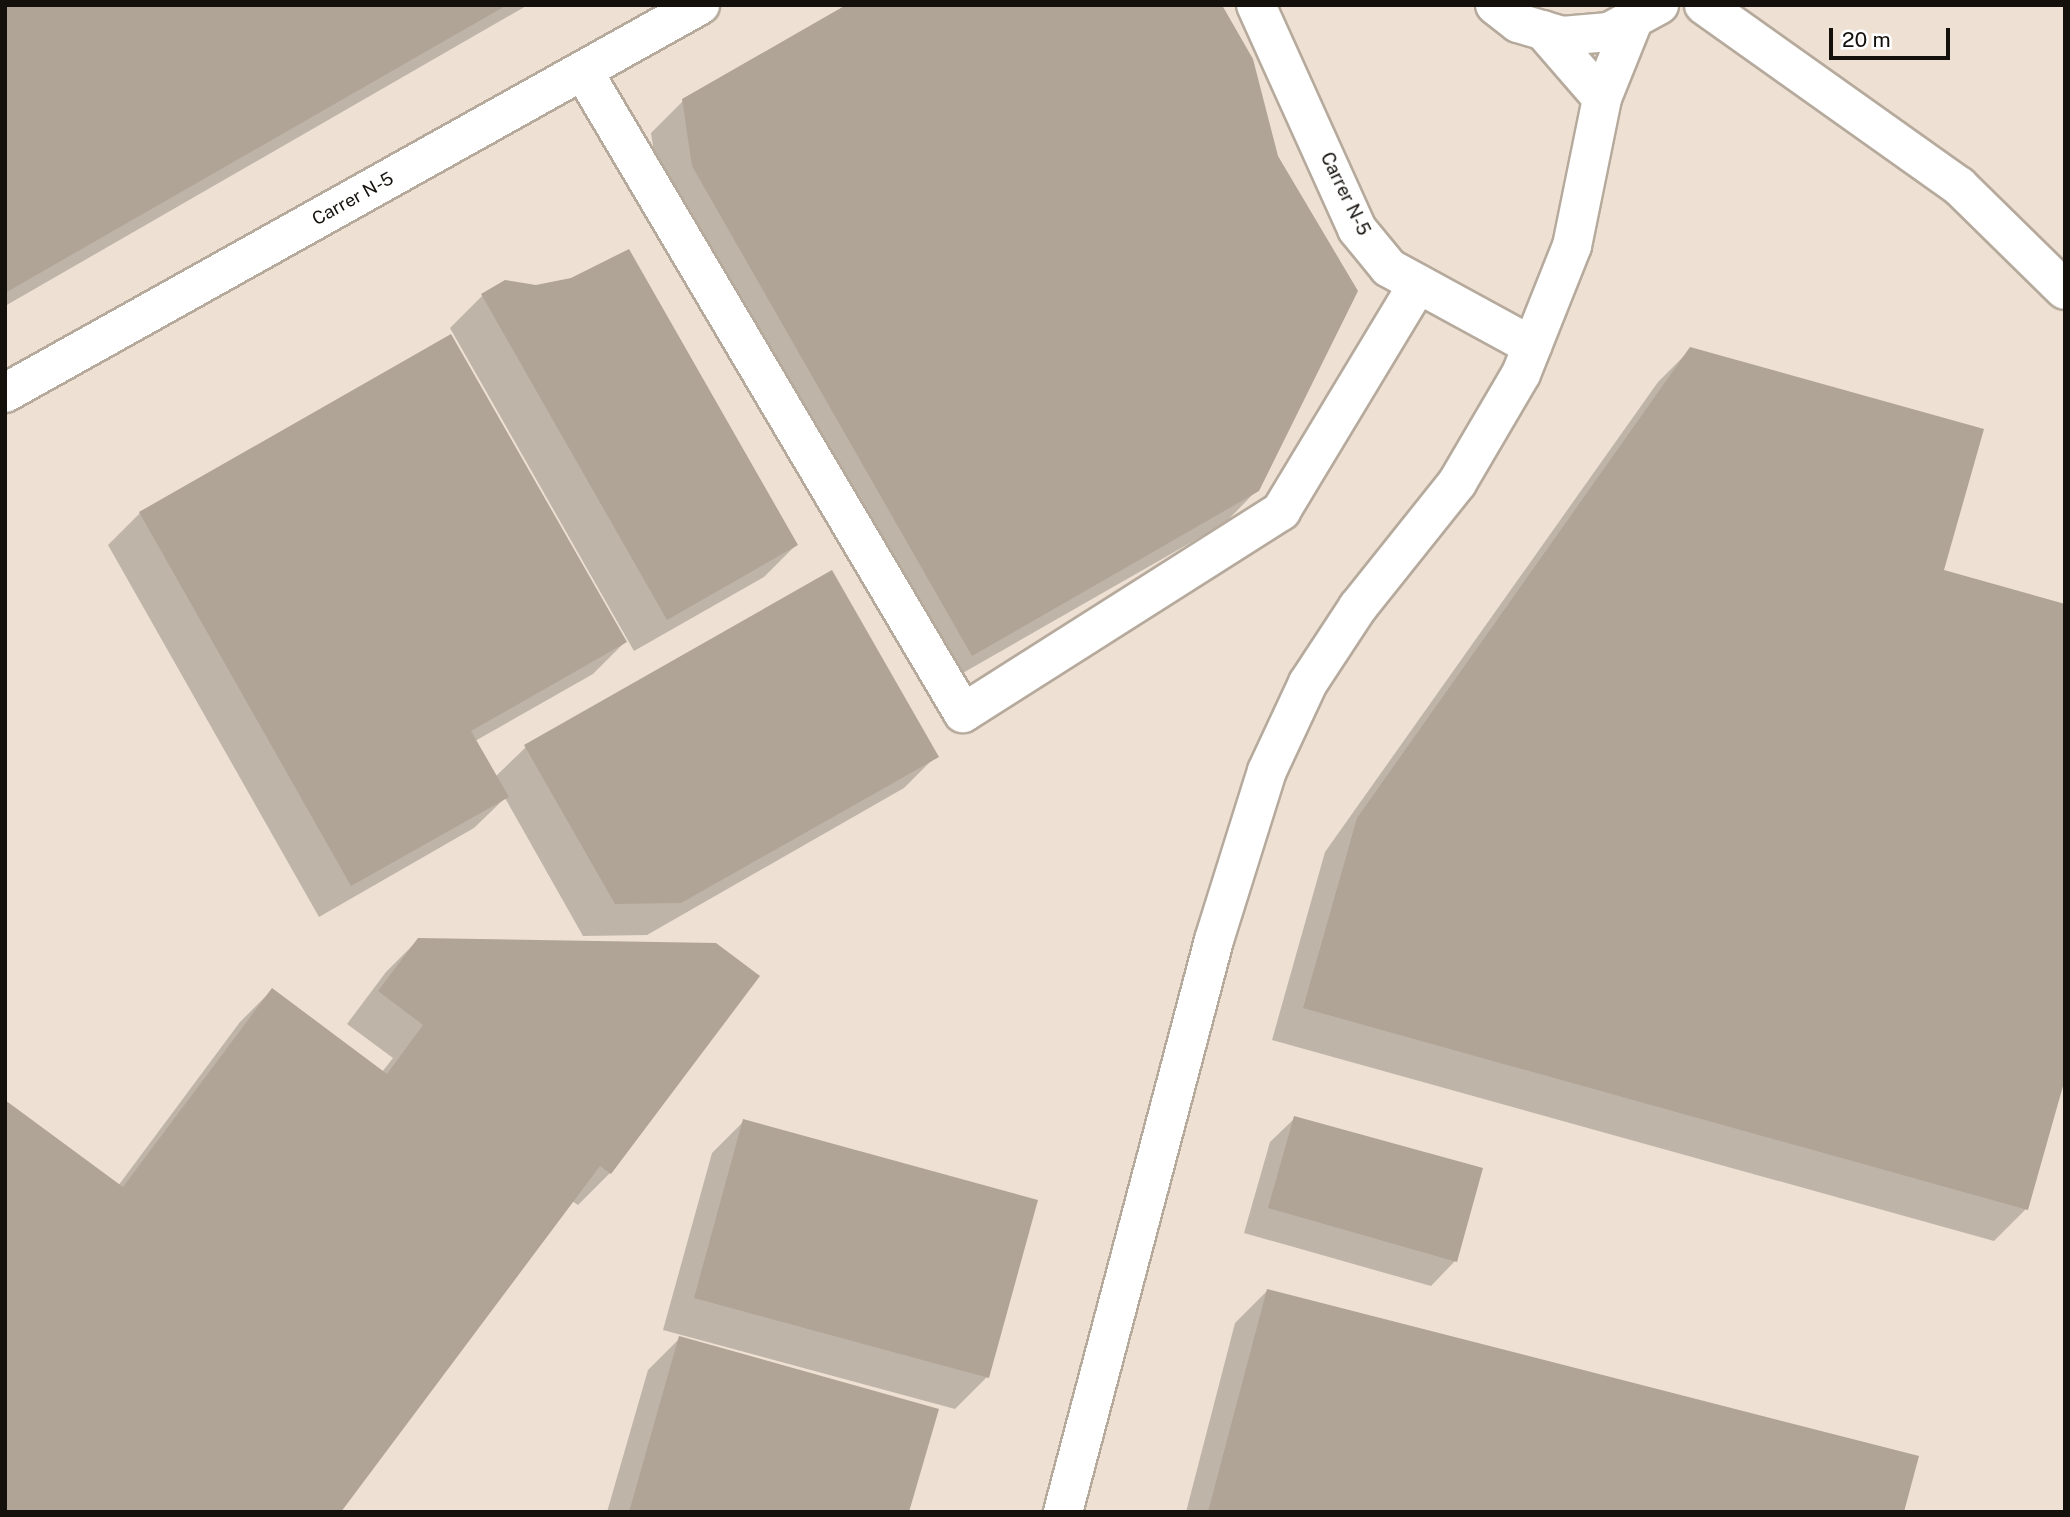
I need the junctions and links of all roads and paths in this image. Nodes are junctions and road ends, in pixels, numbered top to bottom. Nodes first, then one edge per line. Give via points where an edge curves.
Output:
1 (700, 5) edge
2 (1256, 5) edge
3 (1495, 5) edge
4 (1704, 5) edge
5 (1646, 13) edge
6 (1543, 30) junction
7 (583, 71) junction
8 (1602, 98) junction
9 (1418, 284) junction
10 (2065, 290) edge
11 (1532, 346) junction
12 (5, 393) edge
13 (1063, 1512) edge

1 - 7 street, Carrer N-5
2 - 9 street, Carrer N-5 via 1357,229 1389,268
3 - 6 street via 1518,23
4 - 10 street via 1959,186
5 - 6 street via 1609,32 1562,36
5 - 8 street
6 - 8 street
7 - 9 street via 963,713 1281,511
7 - 12 street, Carrer N-5
8 - 11 street via 1572,246
9 - 11 street, Carrer N-5
11 - 13 street via 1457,483 1358,607 1308,683 1267,771 1214,940

